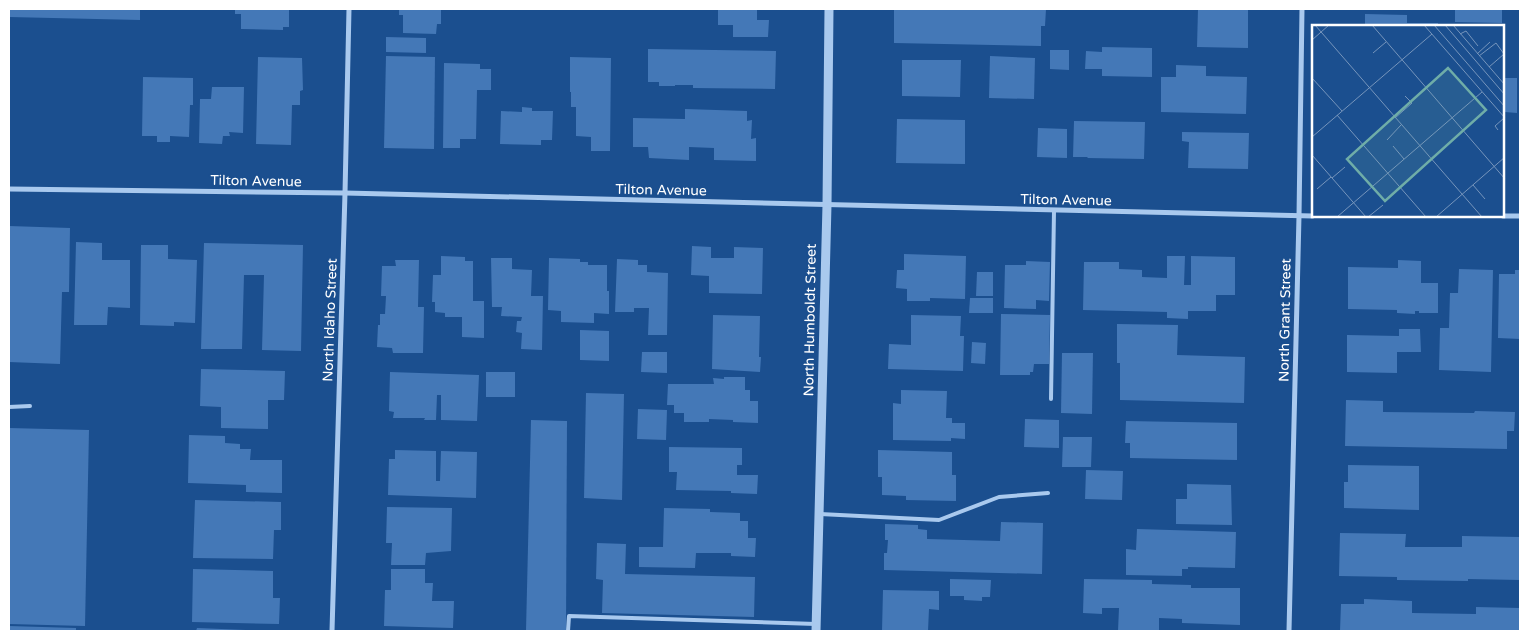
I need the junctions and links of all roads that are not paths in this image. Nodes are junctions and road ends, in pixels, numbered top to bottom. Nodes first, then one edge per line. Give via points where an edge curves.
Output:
1 (349, 9) edge
2 (829, 9) edge
3 (1302, 9) edge
4 (9, 188) edge
5 (345, 194) junction
6 (827, 205) junction
7 (1054, 211) junction
8 (1299, 216) junction
9 (1312, 216) edge
10 (1504, 216) edge
11 (1520, 216) edge
12 (1051, 399) dead end
13 (30, 406) dead end
14 (9, 407) edge
15 (1048, 493) dead end
16 (820, 514) junction
17 (816, 628) edge
18 (332, 631) edge
19 (568, 631) edge
20 (1289, 631) edge

1 - 5 street, North Idaho Street
2 - 6 street, North Humboldt Street
3 - 8 street, North Grant Street
4 - 5 street, Tilton Avenue
5 - 6 street, Tilton Avenue
5 - 18 street, North Idaho Street
6 - 7 street, Tilton Avenue
6 - 16 street, North Humboldt Street
7 - 8 street, Tilton Avenue
7 - 12 lane
8 - 9 street, Tilton Avenue
8 - 20 street, North Grant Street
10 - 11 street
13 - 14 lane
15 - 16 lane via 999,497 939,520
16 - 17 street, North Humboldt Street
17 - 19 lane via 568,616

